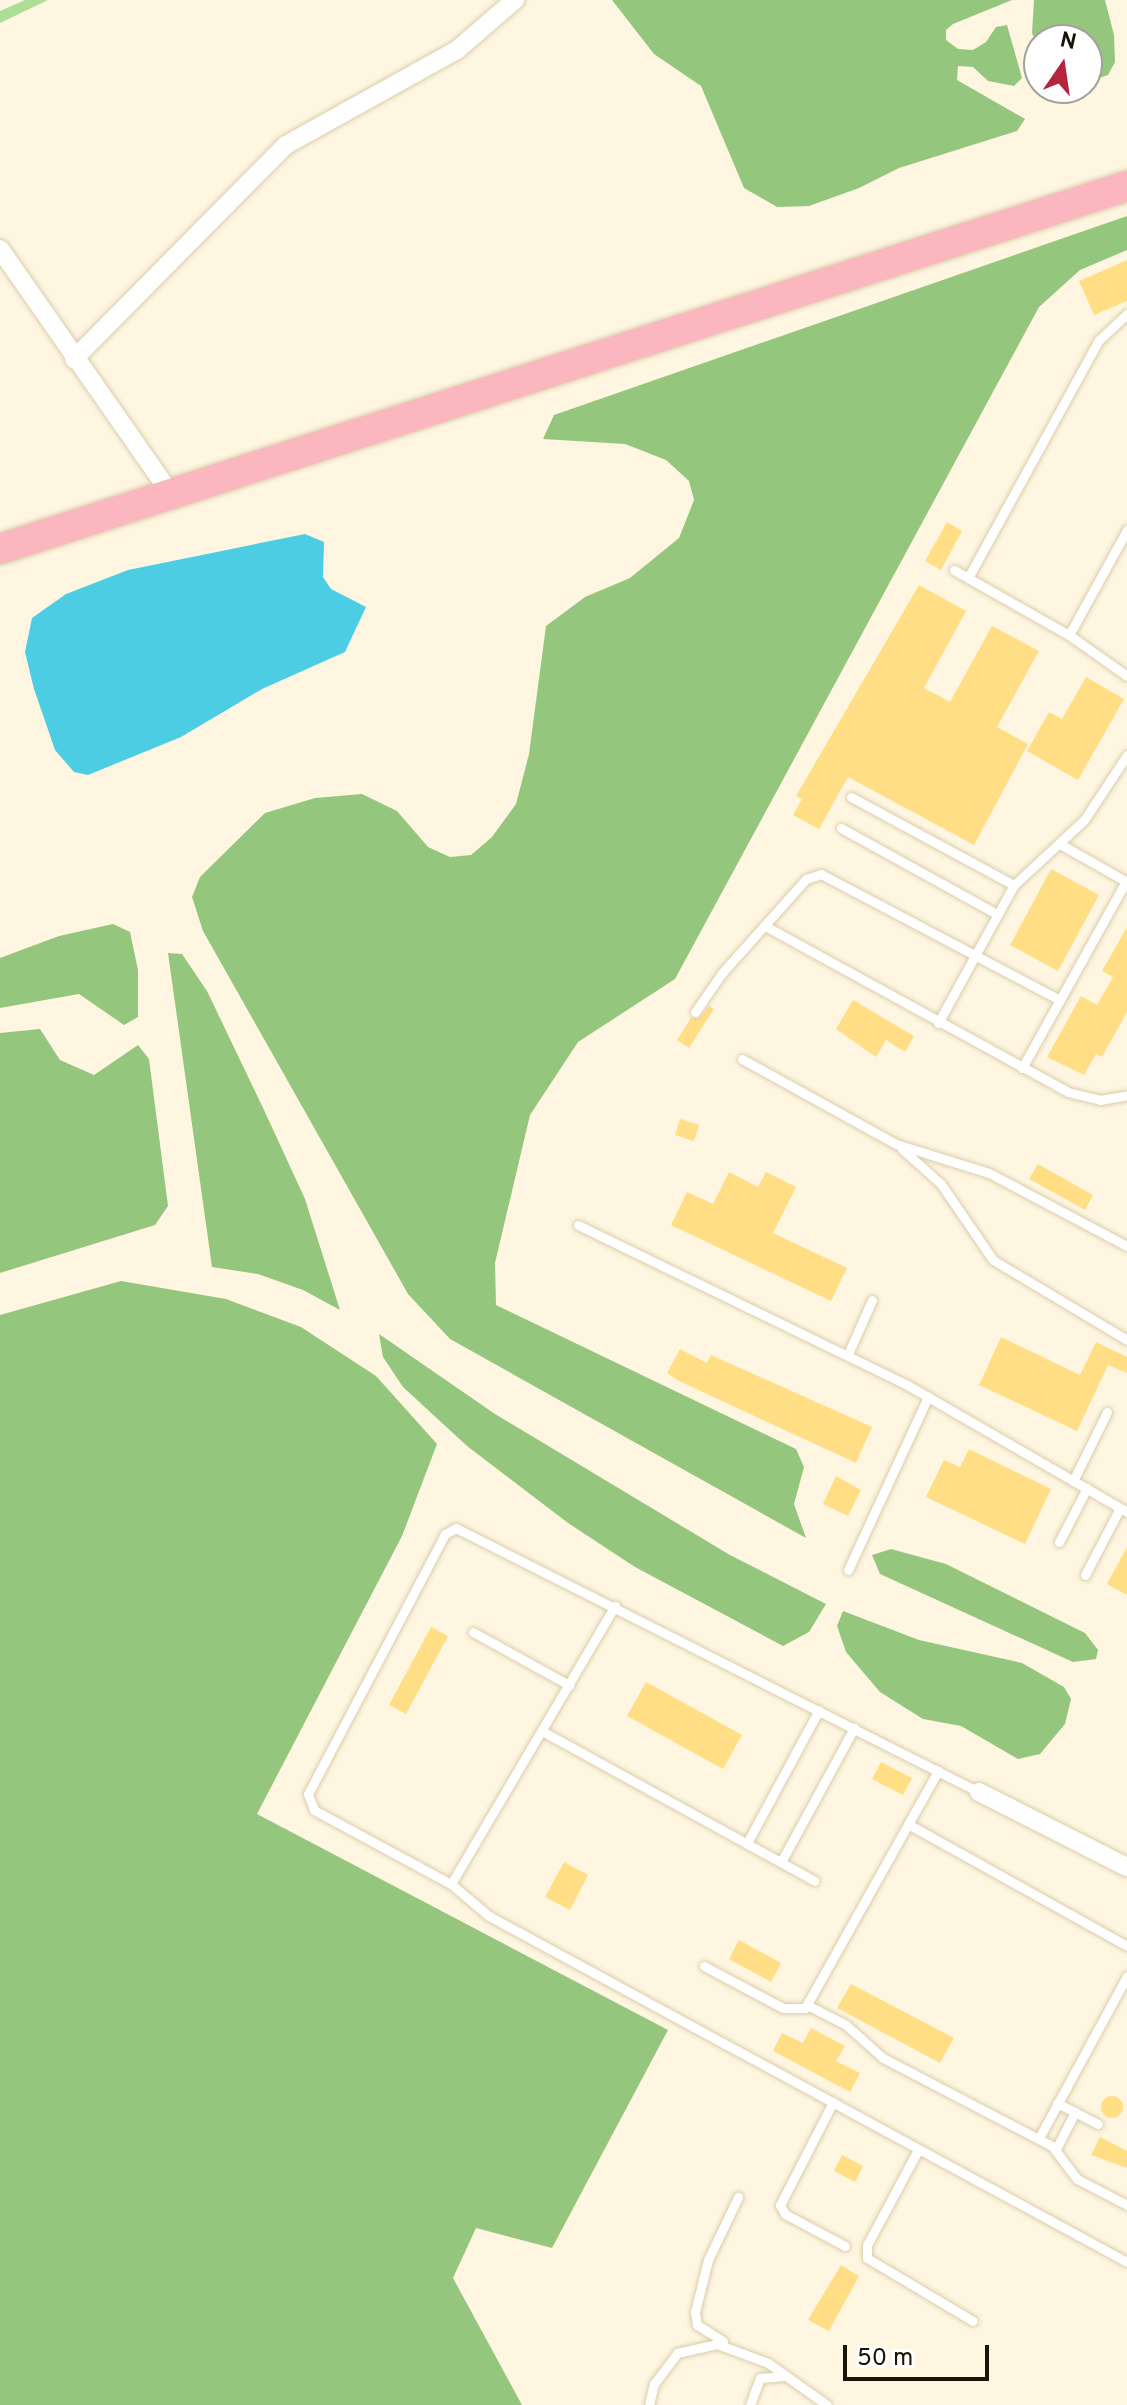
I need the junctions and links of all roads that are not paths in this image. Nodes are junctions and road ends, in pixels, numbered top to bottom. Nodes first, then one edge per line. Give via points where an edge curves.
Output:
1 (515, 0) edge
2 (1127, 186) edge
3 (0, 249) edge
4 (1127, 314) edge
5 (74, 359) junction
6 (170, 493) junction
7 (1127, 530) edge
8 (0, 549) edge
9 (954, 570) dead end
10 (968, 578) junction
11 (1069, 635) junction
12 (1127, 676) edge
13 (1127, 755) edge
14 (851, 797) dead end
15 (841, 828) dead end
16 (1060, 844) junction
17 (1126, 881) edge
18 (1014, 885) junction
19 (997, 914) junction
20 (767, 927) junction
21 (976, 953) junction
22 (1060, 1000) junction
23 (695, 1012) dead end
24 (938, 1023) junction
25 (742, 1059) dead end
26 (1022, 1068) junction
27 (1127, 1095) edge
28 (896, 1144) junction
29 (578, 1225) dead end
30 (1127, 1245) edge
31 (872, 1300) dead end
32 (1127, 1340) edge
33 (848, 1354) junction
34 (928, 1397) junction
35 (1107, 1412) dead end
36 (1073, 1481) junction
37 (1087, 1488) junction
38 (1124, 1510) edge
39 (1059, 1542) dead end
40 (848, 1570) dead end
41 (1085, 1575) dead end
42 (615, 1606) junction
43 (473, 1632) dead end
44 (569, 1685) junction
45 (819, 1710) junction
46 (854, 1728) junction
47 (542, 1731) junction
48 (938, 1771) junction
49 (979, 1792) joint
50 (908, 1824) junction
51 (747, 1843) junction
52 (781, 1862) junction
53 (1127, 1867) edge
54 (815, 1881) dead end
55 (451, 1884) junction
56 (1127, 1946) edge
57 (704, 1966) dead end
58 (1127, 1976) edge
59 (807, 2005) junction
60 (833, 2102) junction
61 (1057, 2103) junction
62 (1075, 2112) junction
63 (1098, 2124) dead end
64 (1039, 2138) junction
65 (1056, 2149) junction
66 (918, 2150) junction
67 (738, 2197) dead end
68 (1127, 2205) edge
69 (845, 2246) dead end
70 (1127, 2262) edge
71 (973, 2321) dead end
72 (749, 2353) junction
73 (787, 2376) junction
74 (649, 2405) edge
75 (750, 2405) edge
76 (827, 2405) edge

1 - 5 street via 457,50 286,145
2 - 6 main road
3 - 5 street
4 - 10 lane via 1099,340
5 - 6 street
6 - 8 main road
7 - 11 lane
9 - 10 lane
10 - 11 lane
11 - 12 lane
13 - 16 lane via 1091,811
14 - 18 lane
15 - 19 lane
16 - 17 lane
16 - 18 lane
17 - 22 lane
18 - 19 lane
19 - 21 lane
20 - 21 lane via 806,879 821,874
20 - 23 lane via 722,973
20 - 24 lane
21 - 22 lane
21 - 24 lane
22 - 26 lane
24 - 26 lane
25 - 28 lane
26 - 27 lane via 1083,1098
28 - 30 lane via 989,1173
28 - 32 lane via 941,1184 982,1251
29 - 33 lane
31 - 33 lane
33 - 34 lane
34 - 36 lane
34 - 40 lane
35 - 36 lane
36 - 37 lane
37 - 38 lane
37 - 39 lane
38 - 41 lane
42 - 44 lane
42 - 45 lane
42 - 55 lane via 463,1528 445,1534 308,1794 314,1810
43 - 44 lane
44 - 47 lane
45 - 46 lane
45 - 51 lane
46 - 48 lane
46 - 52 lane
47 - 51 lane
47 - 55 lane
48 - 49 lane
48 - 50 lane
49 - 53 street
50 - 56 lane
50 - 59 lane
51 - 52 lane
52 - 54 lane
55 - 60 lane via 489,1916
57 - 59 lane via 783,2008 798,2011
58 - 61 lane
59 - 64 lane via 851,2029 883,2058
60 - 66 lane
60 - 69 lane via 780,2205 785,2214
61 - 62 lane
61 - 64 lane
62 - 63 lane
62 - 65 lane
64 - 65 lane
65 - 68 lane via 1077,2179
66 - 70 lane
66 - 71 lane via 867,2245 867,2258
67 - 72 lane via 708,2260 695,2319 701,2330
72 - 73 lane
72 - 74 lane via 717,2344 685,2349 661,2371
73 - 75 lane via 760,2378
73 - 76 lane

